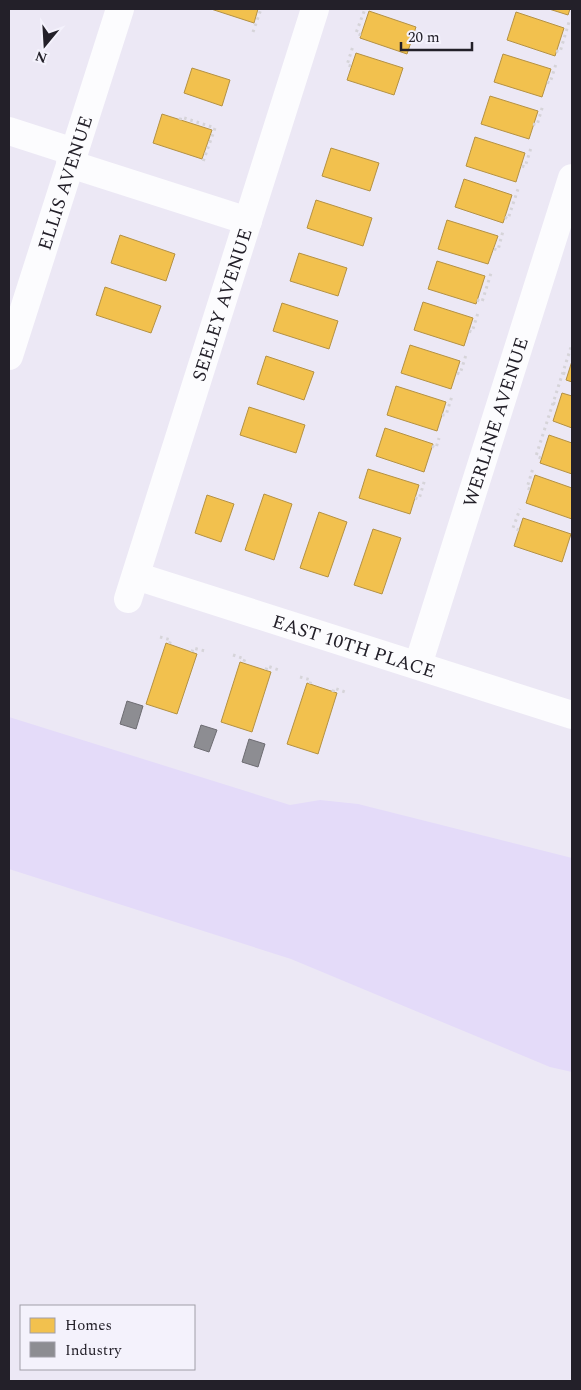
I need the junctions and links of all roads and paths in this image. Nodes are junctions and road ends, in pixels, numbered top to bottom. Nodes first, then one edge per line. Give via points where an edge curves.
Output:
1 (120, 9) edge
2 (261, 9) edge
3 (315, 9) edge
4 (364, 9) edge
5 (569, 22) dead end
6 (253, 32) dead end
7 (360, 35) dead end
8 (353, 46) dead end
9 (556, 50) dead end
10 (556, 64) dead end
11 (351, 66) dead end
12 (547, 82) dead end
13 (543, 105) dead end
14 (180, 120) dead end
15 (534, 124) dead end
16 (9, 132) edge
17 (531, 148) dead end
18 (72, 158) junction
19 (203, 162) dead end
20 (522, 166) dead end
21 (572, 178) edge
22 (518, 188) dead end
23 (505, 217) dead end
24 (248, 221) junction
25 (503, 230) dead end
26 (494, 249) dead end
27 (492, 270) dead end
28 (477, 300) dead end
29 (478, 313) dead end
30 (469, 331) dead end
31 (572, 344) edge
32 (466, 355) dead end
33 (9, 356) edge
34 (457, 373) dead end
35 (563, 373) junction
36 (568, 375) dead end
37 (452, 396) dead end
38 (553, 403) junction
39 (558, 405) dead end
40 (442, 415) dead end
41 (439, 438) dead end
42 (432, 446) dead end
43 (541, 458) dead end
44 (533, 468) dead end
45 (425, 479) dead end
46 (530, 489) dead end
47 (415, 498) dead end
48 (520, 509) dead end
49 (519, 530) dead end
50 (132, 588) joint
51 (160, 637) dead end
52 (169, 645) dead end
53 (192, 652) dead end
54 (205, 652) dead end
55 (233, 655) dead end
56 (243, 663) dead end
57 (418, 665) junction
58 (266, 670) dead end
59 (279, 670) dead end
60 (300, 677) dead end
61 (310, 684) dead end
62 (333, 692) dead end
63 (345, 692) dead end
64 (572, 715) edge

1 - 18 street, ELLIS AVENUE
2 - 6 path
3 - 24 street, SEELEY AVENUE
4 - 7 path via 356,33
5 - 9 path via 560,52
8 - 11 path via 347,65
10 - 12 path via 550,83
13 - 15 path via 537,125
14 - 19 path via 181,117 215,128
16 - 18 street
17 - 20 path via 525,167
18 - 24 street
18 - 33 street, ELLIS AVENUE
21 - 57 street, WERLINE AVENUE
22 - 23 path via 508,219
24 - 50 street, SEELEY AVENUE
25 - 26 path via 498,250
27 - 28 path via 482,302
29 - 30 path via 472,332
31 - 35 path
32 - 34 path via 460,374
35 - 36 path
35 - 38 path
37 - 40 path via 446,415
38 - 39 path
38 - 43 path via 536,456
41 - 42 path via 436,448
44 - 46 path via 527,488
45 - 47 path via 419,499
48 - 49 path via 513,528
50 - 57 street, EAST 10TH PLACE
51 - 52 path via 171,640
53 - 54 path via 193,648
55 - 56 path via 245,659
57 - 64 street, EAST 10TH PLACE
58 - 59 path via 267,666
60 - 61 path via 311,680
62 - 63 path via 334,688

